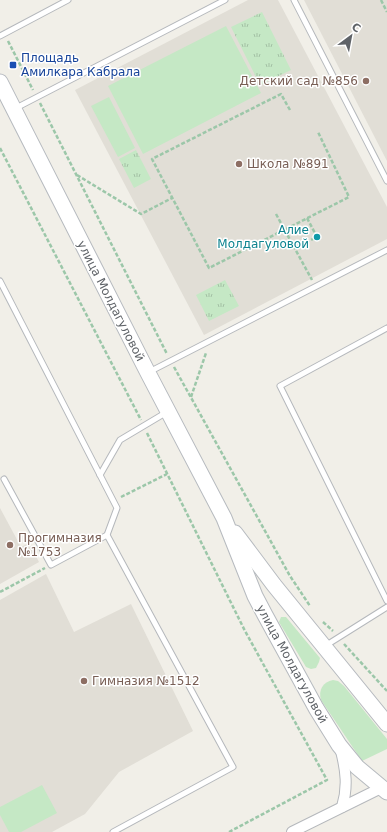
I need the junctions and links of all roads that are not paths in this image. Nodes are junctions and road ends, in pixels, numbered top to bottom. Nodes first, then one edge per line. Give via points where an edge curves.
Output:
1 (66, 0) edge
2 (225, 0) edge
3 (294, 0) edge
4 (0, 36) edge
5 (0, 82) edge
6 (14, 110) junction
7 (387, 181) edge
8 (387, 250) edge
9 (0, 281) edge
10 (387, 328) edge
11 (148, 373) junction
12 (168, 412) junction
13 (100, 475) junction
14 (4, 480) dead end
15 (224, 518) junction
16 (107, 535) junction
17 (287, 599) junction
18 (387, 601) edge
19 (387, 607) edge
20 (264, 612) junction
21 (324, 647) junction
22 (387, 724) edge
23 (339, 746) junction
24 (385, 788) edge
25 (342, 807) junction
26 (299, 830) edge
27 (113, 832) edge

1 - 4 lane
2 - 6 lane
3 - 7 lane
5 - 6 main road, улица Молдагуловой
6 - 11 main road, улица Молдагуловой
8 - 11 lane
9 - 13 lane
10 - 18 lane via 280,386
11 - 12 main road, улица Молдагуловой
12 - 13 lane via 120,440
12 - 15 main road, улица Молдагуловой
13 - 16 lane via 117,508
14 - 16 lane via 51,565
15 - 17 main road, улица Молдагуловой
15 - 20 main road, улица Молдагуловой via 255,596
16 - 27 lane via 233,767
17 - 20 main road via 282,597 271,600
17 - 21 main road, улица Молдагуловой
19 - 21 lane
20 - 23 main road, улица Молдагуловой
21 - 22 main road, улица Молдагуловой
23 - 24 main road, улица Молдагуловой via 357,767
23 - 25 street via 346,779
24 - 25 street
25 - 26 street

